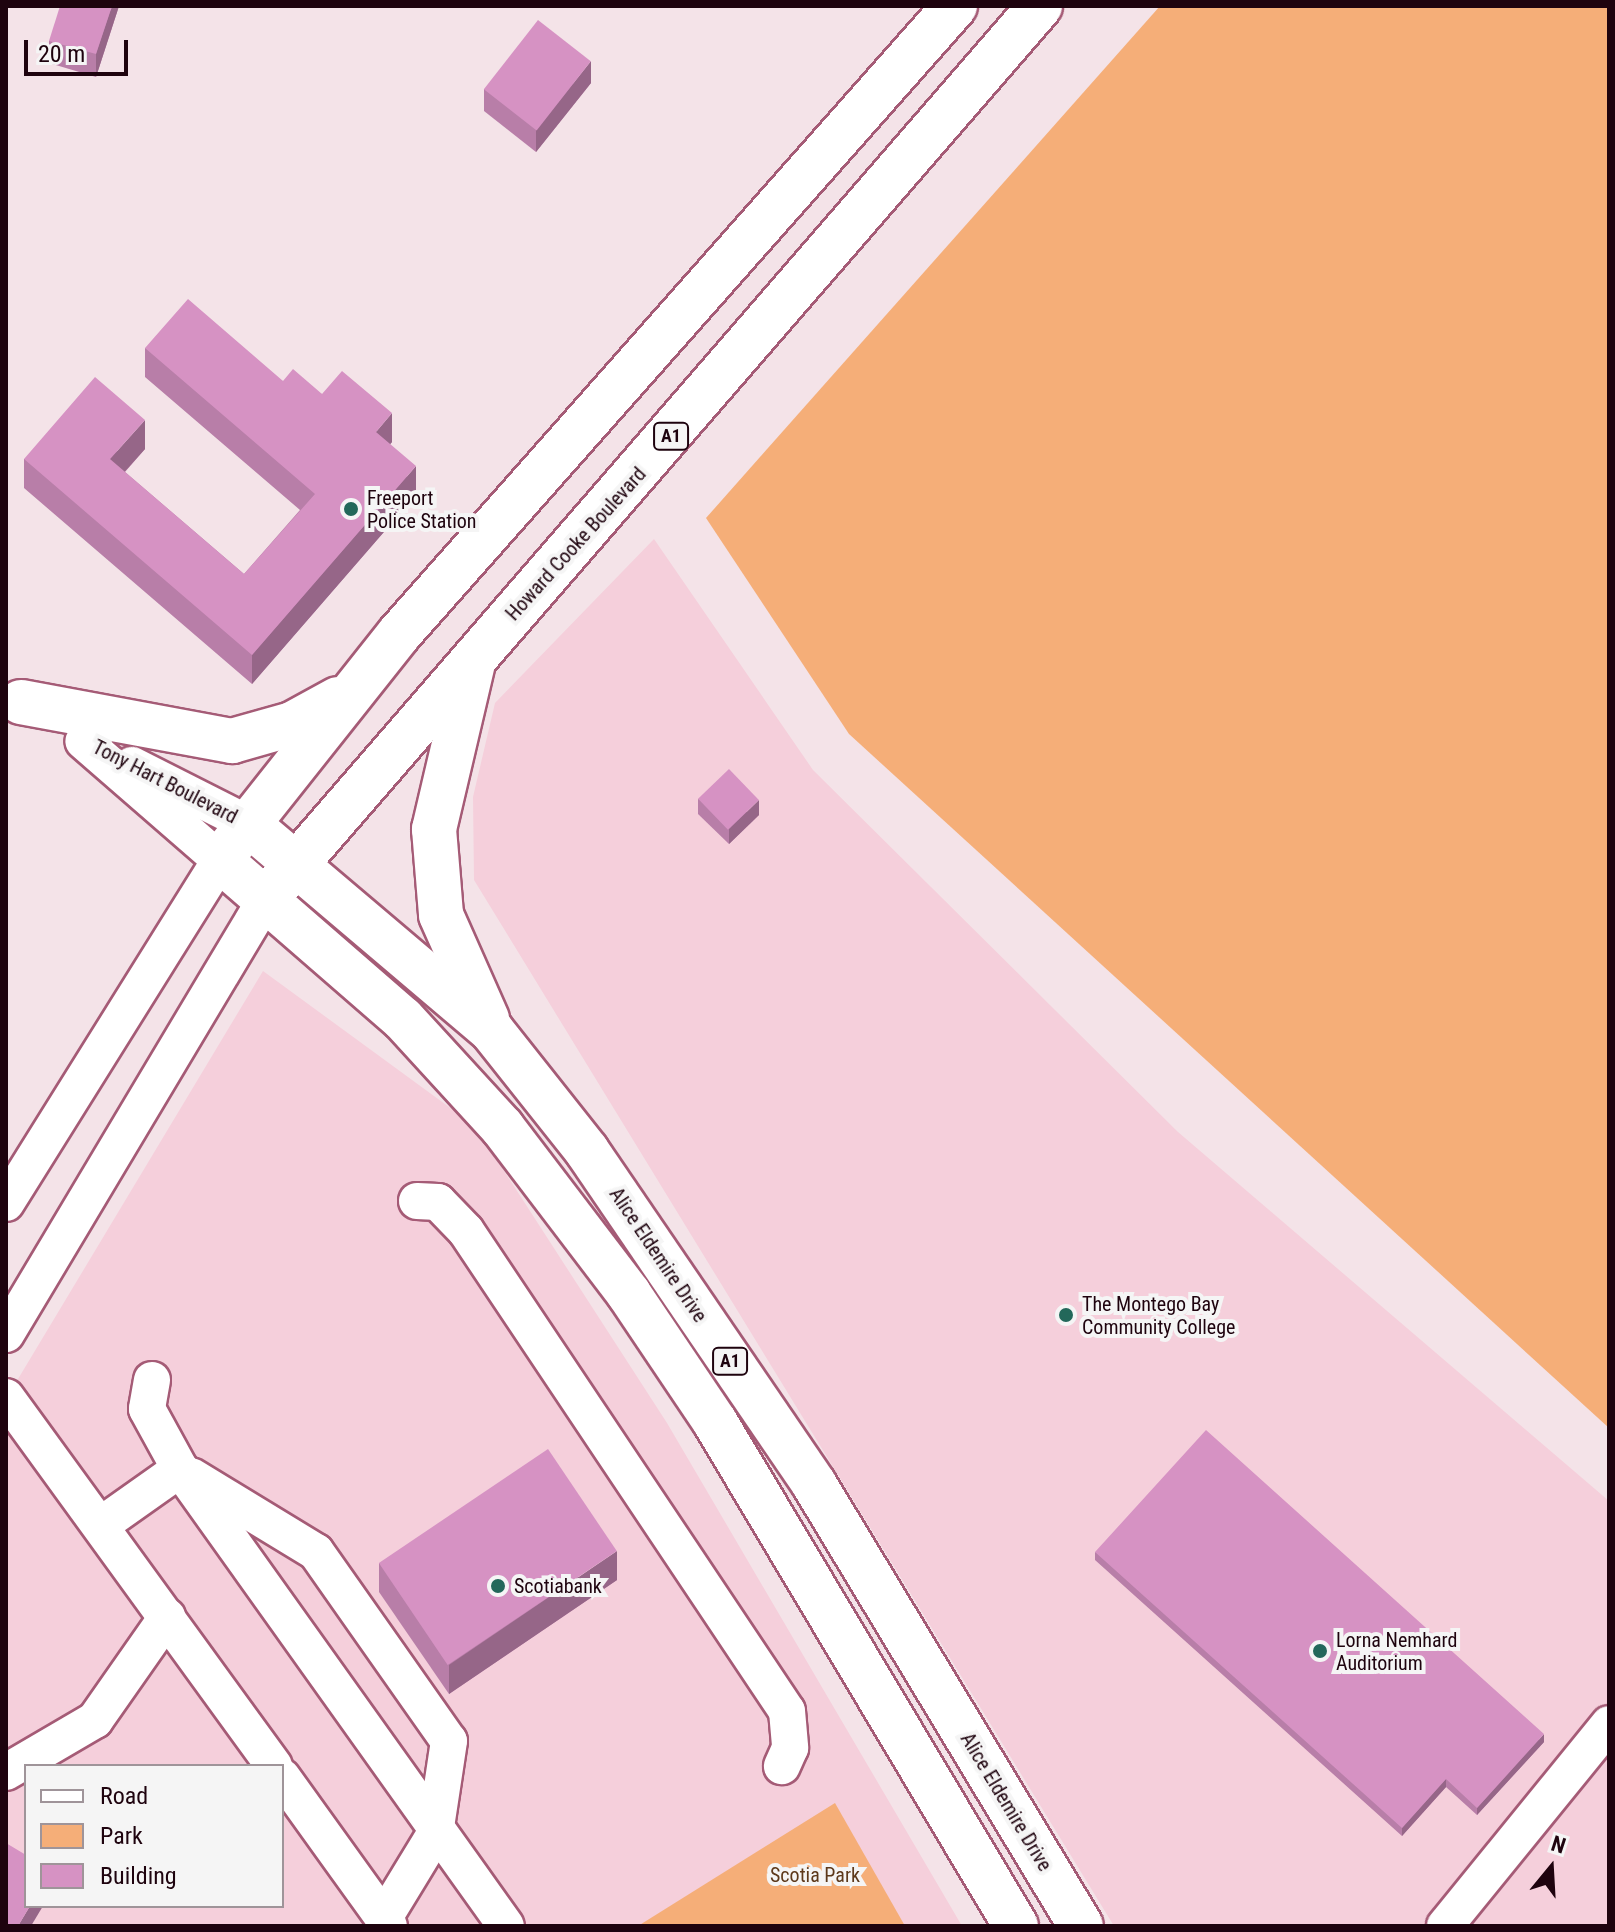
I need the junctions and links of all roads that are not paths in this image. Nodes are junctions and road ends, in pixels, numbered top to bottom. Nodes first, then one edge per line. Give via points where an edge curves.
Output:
1 (955, 6) edge
2 (1040, 6) edge
3 (475, 656) junction
4 (355, 690) junction
5 (14, 697) edge
6 (83, 741) junction
7 (247, 823) junction
8 (220, 860) junction
9 (297, 862) junction
10 (267, 897) junction
11 (492, 1031) junction
12 (417, 1201) dead end
13 (6, 1203) edge
14 (6, 1334) edge
15 (152, 1380) dead end
16 (6, 1397) edge
17 (180, 1469) junction
18 (101, 1525) junction
19 (167, 1617) junction
20 (1609, 1724) edge
21 (273, 1764) edge
22 (782, 1766) dead end
23 (6, 1772) edge
24 (284, 1780) edge
25 (435, 1834) junction
26 (387, 1922) edge
27 (506, 1926) edge
28 (1016, 1926) edge
29 (1081, 1926) edge
30 (1445, 1926) edge

1 - 4 main road
2 - 3 main road, Howard Cooke Boulevard / A1
3 - 9 main road, Howard Cooke Boulevard / A1
3 - 11 main road via 434,829 441,915
4 - 5 main road via 292,724 232,741
4 - 7 main road
5 - 6 street, Tony Hart Boulevard
6 - 7 street, Tony Hart Boulevard
6 - 8 street, Tony Hart Boulevard
7 - 8 main road
7 - 9 main road, Alice Eldemire Drive
8 - 10 main road, A1
8 - 13 street
9 - 10 main road, Howard Cooke Boulevard
9 - 11 main road, Alice Eldemire Drive / A1
10 - 14 street
10 - 28 main road, A1 via 403,1019 502,1127 629,1294 715,1422
11 - 29 main road, Alice Eldemire Drive / A1 via 587,1151 814,1484
12 - 22 street via 438,1202 466,1231 787,1711 790,1748
15 - 17 street via 147,1409
16 - 18 street
17 - 18 street
17 - 25 street
17 - 25 street via 316,1552 449,1741
18 - 19 street
19 - 21 street
19 - 23 street via 95,1720
20 - 30 street
24 - 26 street
25 - 26 street
25 - 27 street

